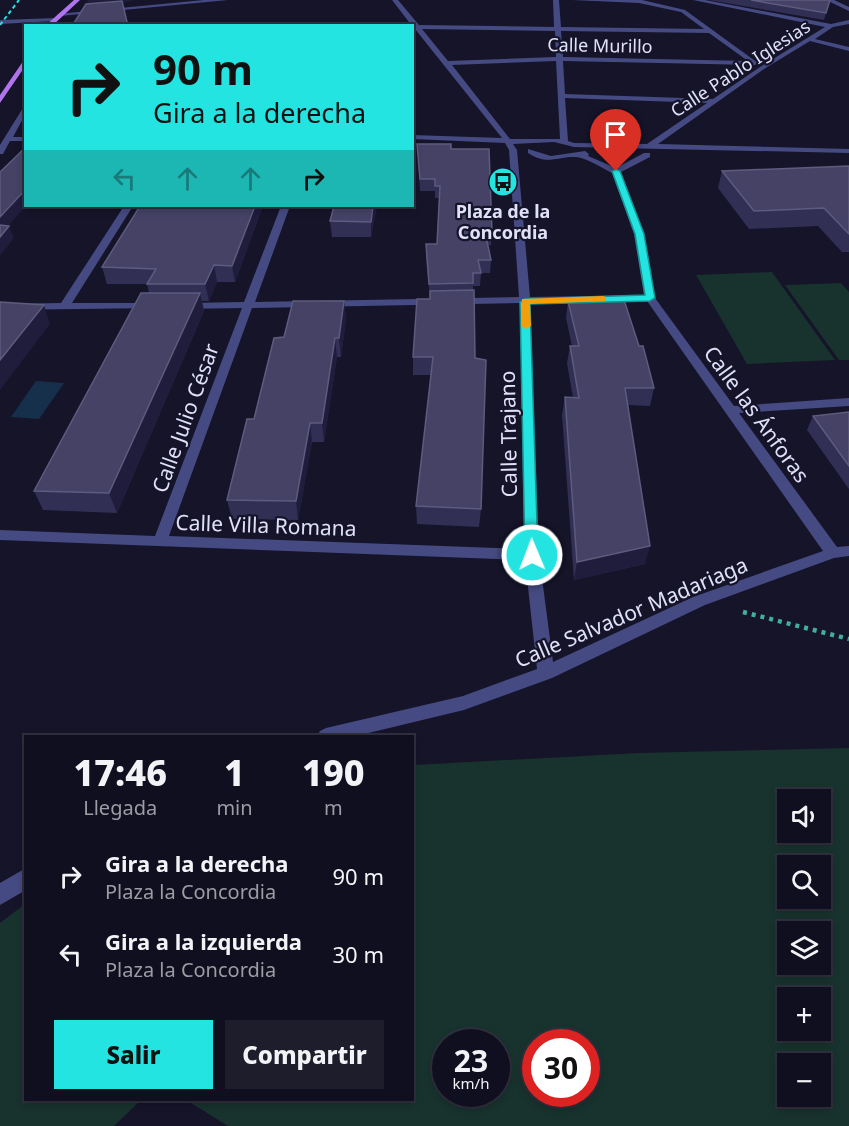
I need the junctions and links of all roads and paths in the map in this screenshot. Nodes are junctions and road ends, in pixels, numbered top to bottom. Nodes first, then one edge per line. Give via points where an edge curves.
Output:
1 (225, 0) edge
2 (395, 0) edge
3 (556, 0) edge
4 (575, 0) edge
5 (696, 0) edge
6 (829, 0) edge
7 (158, 1) edge
8 (74, 2) edge
9 (188, 2) edge
10 (132, 8) junction
11 (849, 9) edge
12 (60, 14) junction
13 (54, 19) junction
14 (0, 22) edge
15 (849, 22) edge
16 (50, 24) edge
17 (413, 24) edge
18 (414, 26) edge
19 (831, 26) junction
20 (558, 27) junction
21 (711, 31) junction
22 (812, 40) junction
23 (849, 49) edge
24 (561, 59) junction
25 (24, 62) edge
26 (445, 63) junction
27 (755, 63) junction
28 (762, 68) junction
29 (562, 96) junction
30 (0, 101) edge
31 (712, 101) junction
32 (24, 109) edge
33 (14, 128) junction
34 (24, 129) edge
35 (414, 137) edge
36 (8, 139) junction
37 (24, 139) edge
38 (849, 140) edge
39 (564, 141) junction
40 (511, 146) junction
41 (533, 146) junction
42 (414, 147) edge
43 (575, 149) junction
44 (830, 150) junction
45 (649, 151) junction
46 (849, 151) edge
47 (0, 152) edge
48 (849, 160) edge
49 (616, 171) junction
50 (127, 207) edge
51 (285, 207) edge
52 (650, 298) junction
53 (525, 302) junction
54 (65, 306) junction
55 (246, 306) junction
56 (0, 307) edge
57 (849, 402) edge
58 (729, 410) junction
59 (0, 535) edge
60 (159, 542) junction
61 (841, 552) edge
62 (532, 555) junction
63 (699, 601) junction
64 (849, 639) edge
65 (546, 673) junction
66 (330, 735) edge
67 (24, 879) edge
68 (0, 895) edge

1 - 9 street
2 - 17 street
3 - 20 street
4 - 21 street via 639,1 683,11
5 - 19 street
6 - 11 street
7 - 8 street via 117,5
7 - 10 street
8 - 12 main road
9 - 10 street
10 - 12 street
12 - 13 main road
13 - 14 street
13 - 16 main road
15 - 19 street, Calle Pablo Iglesias
18 - 20 street
18 - 26 street
19 - 22 street, Calle Pablo Iglesias
20 - 21 street
20 - 24 street
21 - 27 street
22 - 23 street
22 - 28 street, Calle Pablo Iglesias
24 - 26 street, Calle Murillo
24 - 27 street, Calle Murillo
24 - 29 street
25 - 30 main road
26 - 40 street
27 - 28 street
28 - 31 street, Calle Pablo Iglesias
29 - 31 street
29 - 39 street
31 - 45 street, Calle Pablo Iglesias
32 - 33 street
33 - 34 street
33 - 36 street
35 - 40 street
36 - 37 street
36 - 47 street
38 - 44 street
39 - 41 street
39 - 43 street
40 - 41 street
40 - 42 street
40 - 53 street, Calle Trajano
41 - 43 street via 536,155 557,159
43 - 45 street
43 - 49 street
44 - 45 street
44 - 46 street
45 - 48 street
45 - 49 street, Calle Pablo Iglesias
49 - 52 street via 639,234
50 - 54 street
51 - 55 street, Calle Julio César
52 - 53 street
52 - 58 street, Calle las Ánforas
53 - 55 street
53 - 62 street, Calle Trajano
54 - 55 street
54 - 56 street
55 - 60 street, Calle Julio César
57 - 58 street
58 - 61 street, Calle las Ánforas
59 - 60 street, Calle Villa Romana
60 - 62 street, Calle Villa Romana
61 - 63 street, Calle Salvador Madariaga
62 - 65 street, Calle Trajano
63 - 64 path
63 - 65 street, Calle Salvador Madariaga
65 - 66 street, Calle Salvador Madariaga via 464,703
67 - 68 street

